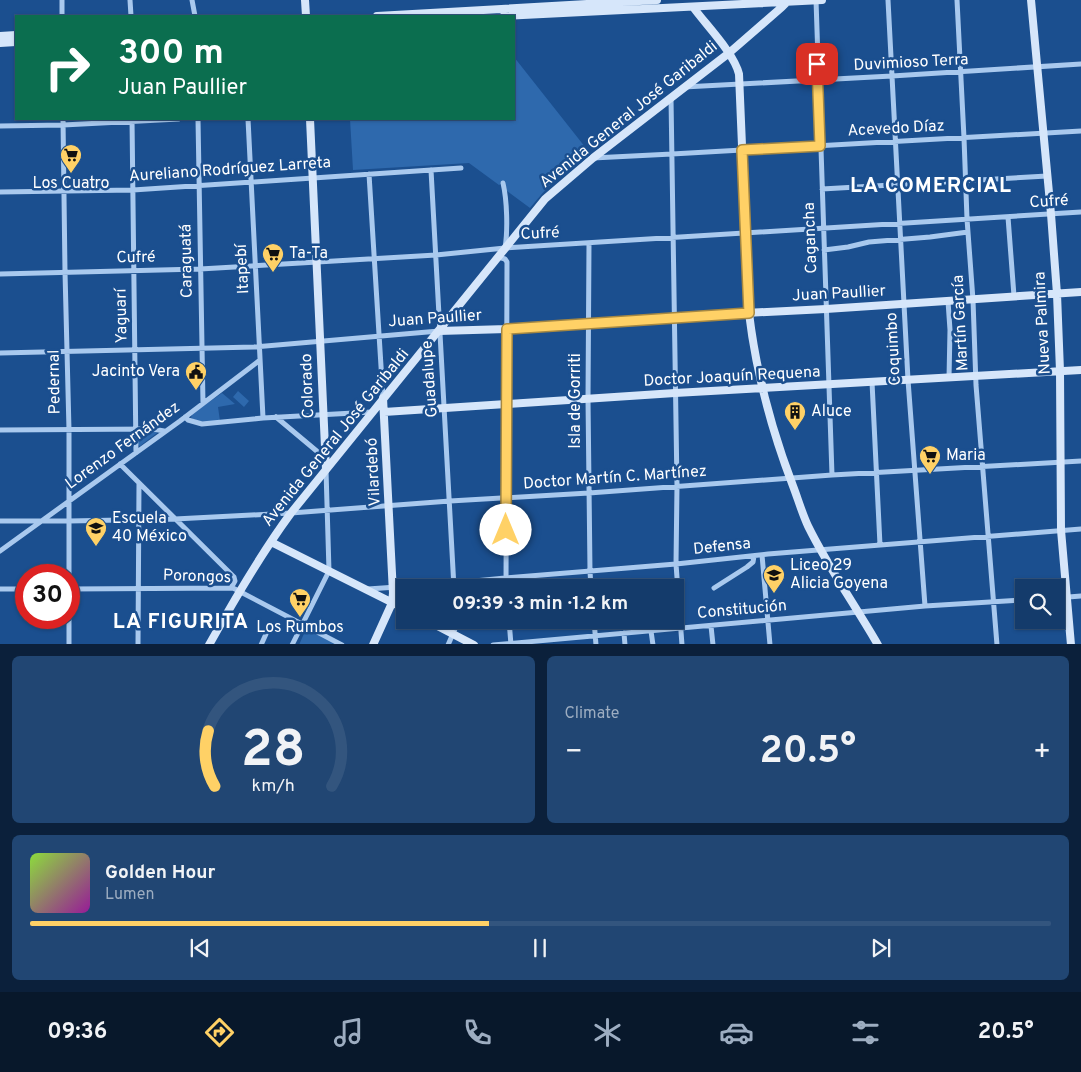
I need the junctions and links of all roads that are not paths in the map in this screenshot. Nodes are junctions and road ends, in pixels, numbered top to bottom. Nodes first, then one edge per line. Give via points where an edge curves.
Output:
1 (62, 0) edge
2 (130, 0) edge
3 (192, 0) edge
4 (305, 0) edge
5 (657, 0) edge
6 (718, 0) edge
7 (816, 0) edge
8 (822, 0) edge
9 (888, 0) edge
10 (956, 0) edge
11 (1031, 0) edge
12 (789, 1) edge
13 (747, 2) edge
14 (760, 2) edge
15 (691, 3) edge
16 (568, 6) edge
17 (62, 15) edge
18 (131, 15) edge
19 (195, 15) edge
20 (306, 15) edge
21 (397, 15) edge
22 (510, 15) edge
23 (15, 35) edge
24 (0, 36) edge
25 (15, 42) edge
26 (0, 43) edge
27 (728, 52) junction
28 (1081, 64) edge
29 (1037, 68) junction
30 (961, 72) junction
31 (892, 76) junction
32 (818, 81) junction
33 (739, 85) junction
34 (683, 88) junction
35 (671, 97) junction
36 (132, 120) edge
37 (198, 120) edge
38 (248, 120) edge
39 (310, 120) edge
40 (63, 122) edge
41 (0, 126) edge
42 (1081, 131) edge
43 (1043, 132) junction
44 (964, 138) junction
45 (895, 142) junction
46 (820, 146) junction
47 (742, 150) junction
48 (672, 154) junction
49 (593, 158) junction
50 (461, 168) dead end
51 (431, 170) junction
52 (369, 174) junction
53 (1047, 176) junction
54 (312, 177) junction
55 (966, 181) junction
56 (251, 182) junction
57 (503, 183) dead end
58 (198, 185) junction
59 (898, 185) junction
60 (822, 189) junction
61 (133, 190) junction
62 (64, 191) junction
63 (0, 192) edge
64 (1081, 212) edge
65 (1051, 214) junction
66 (1008, 217) junction
67 (967, 219) junction
68 (900, 223) junction
69 (823, 228) junction
70 (506, 232) junction
71 (968, 232) junction
72 (746, 233) junction
73 (516, 235) junction
74 (674, 238) junction
75 (900, 240) junction
76 (589, 244) junction
77 (505, 248) junction
78 (514, 248) junction
79 (824, 250) junction
80 (436, 255) junction
81 (498, 257) junction
82 (374, 258) junction
83 (316, 262) junction
84 (507, 262) junction
85 (255, 266) junction
86 (200, 269) junction
87 (134, 271) junction
88 (65, 272) junction
89 (0, 274) edge
90 (1081, 292) edge
91 (1057, 294) junction
92 (1014, 296) junction
93 (973, 300) junction
94 (948, 301) junction
95 (904, 304) junction
96 (826, 309) junction
97 (749, 313) junction
98 (675, 318) junction
99 (589, 324) junction
100 (507, 329) junction
101 (439, 331) junction
102 (380, 337) junction
103 (320, 340) junction
104 (259, 346) junction
105 (201, 349) junction
106 (134, 350) junction
107 (67, 352) junction
108 (0, 353) edge
109 (260, 360) junction
110 (1081, 370) edge
111 (1060, 371) junction
112 (977, 376) junction
113 (949, 378) junction
114 (908, 380) junction
115 (872, 382) junction
116 (829, 385) junction
117 (763, 388) junction
118 (675, 394) junction
119 (383, 398) junction
120 (588, 399) junction
121 (203, 404) junction
122 (506, 404) junction
123 (445, 408) junction
124 (373, 412) junction
125 (384, 412) junction
126 (323, 415) junction
127 (185, 417) junction
128 (276, 417) junction
129 (264, 418) junction
130 (136, 429) junction
131 (0, 430) edge
132 (69, 430) junction
133 (164, 431) junction
134 (136, 453) junction
135 (325, 458) junction
136 (1081, 461) edge
137 (1061, 462) junction
138 (120, 464) junction
139 (984, 467) junction
140 (326, 470) junction
141 (916, 471) junction
142 (876, 473) junction
143 (832, 475) junction
144 (790, 478) junction
145 (139, 482) junction
146 (677, 486) junction
147 (589, 493) junction
148 (506, 498) junction
149 (450, 501) junction
150 (69, 502) junction
151 (389, 506) junction
152 (327, 510) junction
153 (291, 513) junction
154 (139, 519) junction
155 (175, 519) junction
156 (0, 520) edge
157 (42, 520) junction
158 (69, 521) junction
159 (1081, 529) edge
160 (1061, 530) junction
161 (988, 536) junction
162 (271, 542) junction
163 (921, 542) junction
164 (880, 545) junction
165 (822, 550) junction
166 (0, 551) edge
167 (762, 555) junction
168 (754, 556) junction
169 (69, 564) edge
170 (676, 564) junction
171 (329, 571) junction
172 (590, 571) junction
173 (505, 578) junction
174 (454, 579) edge
175 (498, 579) edge
176 (590, 579) edge
177 (677, 579) edge
178 (393, 587) junction
179 (396, 587) edge
180 (139, 588) junction
181 (231, 588) junction
182 (714, 588) dead end
183 (0, 589) edge
184 (15, 589) edge
185 (80, 589) edge
186 (364, 589) junction
187 (239, 592) junction
188 (1081, 596) edge
189 (1066, 597) junction
190 (1015, 600) edge
191 (994, 601) junction
192 (392, 603) junction
193 (396, 605) edge
194 (926, 606) junction
195 (859, 612) junction
196 (768, 620) junction
197 (302, 624) junction
198 (711, 626) junction
199 (684, 628) edge
200 (69, 629) edge
201 (443, 629) edge
202 (455, 629) edge
203 (510, 629) edge
204 (595, 629) edge
205 (671, 629) edge
206 (681, 629) edge
207 (651, 631) junction
208 (624, 633) junction
209 (266, 634) dead end
210 (453, 634) junction
211 (595, 635) junction
212 (69, 644) edge
213 (138, 644) edge
214 (208, 644) edge
215 (261, 644) edge
216 (292, 644) edge
217 (342, 644) edge
218 (373, 644) edge
219 (448, 644) edge
220 (474, 644) edge
221 (493, 644) edge
222 (511, 644) edge
223 (596, 644) edge
224 (625, 644) edge
225 (652, 644) edge
226 (682, 644) edge
227 (712, 644) edge
228 (770, 644) edge
229 (878, 644) edge
230 (997, 644) edge
231 (1071, 644) edge

1 - 17 street
2 - 18 street
3 - 19 street
4 - 20 street
5 - 16 street
6 - 15 street
7 - 8 street
7 - 12 street
7 - 32 street, Cagancha
9 - 31 street, Coquimbo
10 - 30 street, Martín García
11 - 29 street, Nueva Palmira
12 - 14 street
12 - 27 street, Avenida General José Garibaldi
13 - 14 street
13 - 15 street
15 - 16 street
15 - 27 street
16 - 21 street
16 - 22 street
23 - 24 street
25 - 26 street
27 - 33 street via 738,68
27 - 34 street, Avenida General José Garibaldi
28 - 29 street, Duvimioso Terra
29 - 30 street, Duvimioso Terra
29 - 43 street, Nueva Palmira
30 - 31 street, Duvimioso Terra
30 - 44 street, Martín García
31 - 32 street, Duvimioso Terra
31 - 45 street, Coquimbo
32 - 33 street, Duvimioso Terra
32 - 46 street, Cagancha
33 - 34 street, Duvimioso Terra
33 - 47 street
34 - 35 street, Avenida General José Garibaldi
35 - 48 street
35 - 49 street, Avenida General José Garibaldi
36 - 40 street
36 - 61 street, Yaguarí
37 - 58 street, Caraguatá
38 - 56 street, Itapebí
39 - 54 street, Colorado
40 - 41 street
40 - 62 street, Pedernal
42 - 43 street, Acevedo Díaz
43 - 44 street, Acevedo Díaz
43 - 53 street, Nueva Palmira
44 - 45 street, Acevedo Díaz
44 - 55 street, Martín García
45 - 46 street, Acevedo Díaz
45 - 59 street, Coquimbo
46 - 47 street, Acevedo Díaz
46 - 60 street, Cagancha
47 - 48 street, Acevedo Díaz
47 - 72 street
48 - 49 street, Acevedo Díaz
48 - 74 street
49 - 73 street, Avenida General José Garibaldi via 545,200
50 - 51 street, Aureliano Rodríguez Larreta
51 - 52 street, Aureliano Rodríguez Larreta
51 - 80 street, Guadalupe
52 - 54 street, Aureliano Rodríguez Larreta
52 - 82 street, Vilardebó
53 - 55 street
53 - 65 street, Nueva Palmira
54 - 56 street, Aureliano Rodríguez Larreta
54 - 83 street, Colorado
55 - 59 street
55 - 67 street, Martín García
56 - 58 street, Aureliano Rodríguez Larreta
56 - 85 street, Itapebí
57 - 70 street
58 - 61 street, Aureliano Rodríguez Larreta
58 - 86 street, Caraguatá
59 - 60 street
59 - 68 street, Coquimbo
60 - 69 street, Cagancha
61 - 62 street, Aureliano Rodríguez Larreta
61 - 87 street, Yaguarí
62 - 63 street, Aureliano Rodríguez Larreta
62 - 88 street, Pedernal
64 - 65 street, Cufré
65 - 66 street, Cufré
65 - 91 street, Nueva Palmira
66 - 67 street, Cufré
66 - 92 street
67 - 68 street, Cufré
67 - 71 street, Martín García
68 - 69 street, Cufré
68 - 75 street, Coquimbo
69 - 72 street, Cufré
69 - 79 street, Cagancha
70 - 73 street
70 - 77 street
71 - 75 street
71 - 93 street, Martín García
72 - 74 street, Cufré
72 - 97 street
73 - 77 street, Avenida General José Garibaldi
74 - 76 street, Cufré
74 - 98 street
75 - 79 street
75 - 95 street, Coquimbo
76 - 78 street, Cufré
76 - 99 street, Isla de Gorriti
77 - 78 street, Cufré
77 - 80 street, Cufré
77 - 81 street, Avenida General José Garibaldi
78 - 84 street
79 - 96 street, Cagancha
80 - 82 street, Cufré
80 - 101 street, Guadalupe
81 - 84 street
81 - 101 street, Avenida General José Garibaldi
82 - 83 street, Cufré
82 - 102 street, Vilardebó
83 - 85 street, Cufré
83 - 103 street, Colorado
84 - 100 street
85 - 86 street, Cufré
85 - 104 street, Itapebí
86 - 87 street, Cufré
86 - 105 street, Caraguatá
87 - 88 street, Cufré
87 - 106 street, Yaguarí
88 - 89 street, Cufré
88 - 107 street, Pedernal
90 - 91 street, Juan Paullier
91 - 92 street, Juan Paullier
91 - 111 street, Nueva Palmira
92 - 93 street, Juan Paullier
93 - 94 street, Juan Paullier
93 - 112 street, Martín García
94 - 95 street, Juan Paullier
94 - 113 street
95 - 96 street, Juan Paullier
95 - 114 street, Coquimbo
96 - 97 street, Juan Paullier
96 - 116 street, Cagancha
97 - 98 street, Juan Paullier
97 - 117 street
98 - 99 street, Juan Paullier
98 - 118 street
99 - 100 street, Juan Paullier
99 - 120 street, Isla de Gorriti
100 - 101 street, Juan Paullier
100 - 122 street
101 - 102 street, Juan Paullier
101 - 119 street, Avenida General José Garibaldi
101 - 123 street, Guadalupe
102 - 103 street, Juan Paullier
102 - 119 street, Vilardebó
103 - 104 street, Juan Paullier
103 - 126 street, Colorado
104 - 105 street, Juan Paullier
104 - 109 street, Itapebí
105 - 106 street, Juan Paullier
105 - 121 street, Caraguatá
106 - 107 street, Juan Paullier
106 - 130 street, Yaguarí
107 - 108 street, Juan Paullier
107 - 132 street, Pedernal
109 - 121 street, Lorenzo Fernández
109 - 129 street, Itapebí
110 - 111 street, Doctor Joaquín Requena
111 - 112 street, Doctor Joaquín Requena
111 - 137 street, Nueva Palmira
112 - 113 street, Doctor Joaquín Requena
112 - 139 street, Martín García
113 - 114 street, Doctor Joaquín Requena
114 - 115 street, Doctor Joaquín Requena
114 - 141 street, Coquimbo
115 - 116 street, Doctor Joaquín Requena
115 - 142 street
116 - 117 street, Doctor Joaquín Requena
116 - 143 street, Cagancha
117 - 118 street, Doctor Joaquín Requena
117 - 144 street
118 - 120 street, Doctor Joaquín Requena
118 - 146 street
119 - 124 street, Avenida General José Garibaldi
119 - 125 street, Vilardebó
120 - 122 street, Doctor Joaquín Requena
120 - 147 street, Isla de Gorriti
121 - 127 street, Lorenzo Fernández
122 - 123 street, Doctor Joaquín Requena
122 - 148 street
123 - 125 street, Doctor Joaquín Requena
123 - 149 street, Guadalupe
124 - 126 street
124 - 140 street, Avenida General José Garibaldi
125 - 151 street, Vilardebó
126 - 128 street
126 - 135 street, Colorado
127 - 129 street via 202,424
127 - 133 street, Lorenzo Fernández
128 - 129 street
128 - 135 street
130 - 132 street
130 - 133 street
130 - 134 street, Yaguarí
131 - 132 street
132 - 150 street, Pedernal
133 - 134 street, Lorenzo Fernández
134 - 138 street, Lorenzo Fernández
135 - 140 street, Colorado
136 - 137 street, Doctor Martín C. Martínez
137 - 139 street, Doctor Martín C. Martínez
137 - 160 street, Nueva Palmira
138 - 145 street
138 - 150 street, Lorenzo Fernández
139 - 141 street, Doctor Martín C. Martínez
139 - 161 street, Martín García
140 - 152 street, Colorado
140 - 153 street, Avenida General José Garibaldi
141 - 142 street, Doctor Martín C. Martínez
141 - 163 street, Coquimbo
142 - 143 street, Doctor Martín C. Martínez
142 - 164 street
143 - 144 street, Doctor Martín C. Martínez
144 - 146 street, Doctor Martín C. Martínez
144 - 165 street
145 - 154 street
145 - 155 street
146 - 147 street, Doctor Martín C. Martínez
146 - 170 street
147 - 148 street, Doctor Martín C. Martínez
147 - 172 street, Isla de Gorriti
148 - 149 street, Doctor Martín C. Martínez
148 - 173 street
149 - 151 street, Doctor Martín C. Martínez
149 - 174 street, Guadalupe
150 - 157 street, Lorenzo Fernández
150 - 158 street, Pedernal
151 - 152 street, Doctor Martín C. Martínez
151 - 178 street, Vilardebó
152 - 153 street, Doctor Martín C. Martínez
152 - 171 street, Colorado
153 - 155 street, Doctor Martín C. Martínez
153 - 162 street, Avenida General José Garibaldi
154 - 155 street, Doctor Martín C. Martínez
154 - 158 street, Doctor Martín C. Martínez
154 - 180 street
155 - 181 street via 234,577
156 - 157 street, Doctor Martín C. Martínez
157 - 158 street, Doctor Martín C. Martínez
157 - 166 street, Lorenzo Fernández
158 - 169 street, Pedernal
159 - 160 street, Defensa
160 - 161 street, Defensa
160 - 189 street, Nueva Palmira
161 - 163 street, Defensa
161 - 191 street, Martín García
162 - 171 street
162 - 187 street, Avenida General José Garibaldi
163 - 164 street, Defensa
163 - 194 street, Coquimbo
164 - 165 street, Defensa
165 - 167 street, Defensa
165 - 195 street
167 - 168 street, Defensa
167 - 196 street
168 - 170 street, Defensa
168 - 182 street via 747,567
170 - 172 street, Defensa
170 - 177 street
171 - 186 street
171 - 197 street, Colorado
172 - 173 street, Defensa
172 - 176 street, Isla de Gorriti
173 - 175 street, Defensa
178 - 179 street, Defensa
178 - 186 street, Defensa
178 - 192 street, Vilardebó
180 - 181 street, Porongos
180 - 185 street, Porongos
180 - 213 street
181 - 187 street, Porongos
183 - 184 street
186 - 192 street
187 - 197 street, Porongos
187 - 214 street, Avenida General José Garibaldi
188 - 189 street
189 - 231 street, Nueva Palmira
190 - 191 street, Constitución
191 - 194 street, Constitución
191 - 230 street, Martín García
192 - 193 street
192 - 218 street, Vilardebó
194 - 195 street, Constitución
195 - 196 street, Constitución
195 - 229 street
196 - 198 street, Constitución
196 - 228 street
197 - 216 street, Colorado
197 - 217 street, Porongos
198 - 199 street, Constitución
198 - 227 street
200 - 212 street, Pedernal
201 - 210 street
202 - 210 street
203 - 222 street
204 - 211 street
205 - 207 street, Constitución
206 - 226 street
207 - 208 street, Constitución
207 - 225 street
208 - 211 street, Constitución
208 - 224 street
209 - 215 street
210 - 219 street
210 - 220 street
211 - 222 street, Constitución
211 - 223 street
221 - 222 street, Constitución

